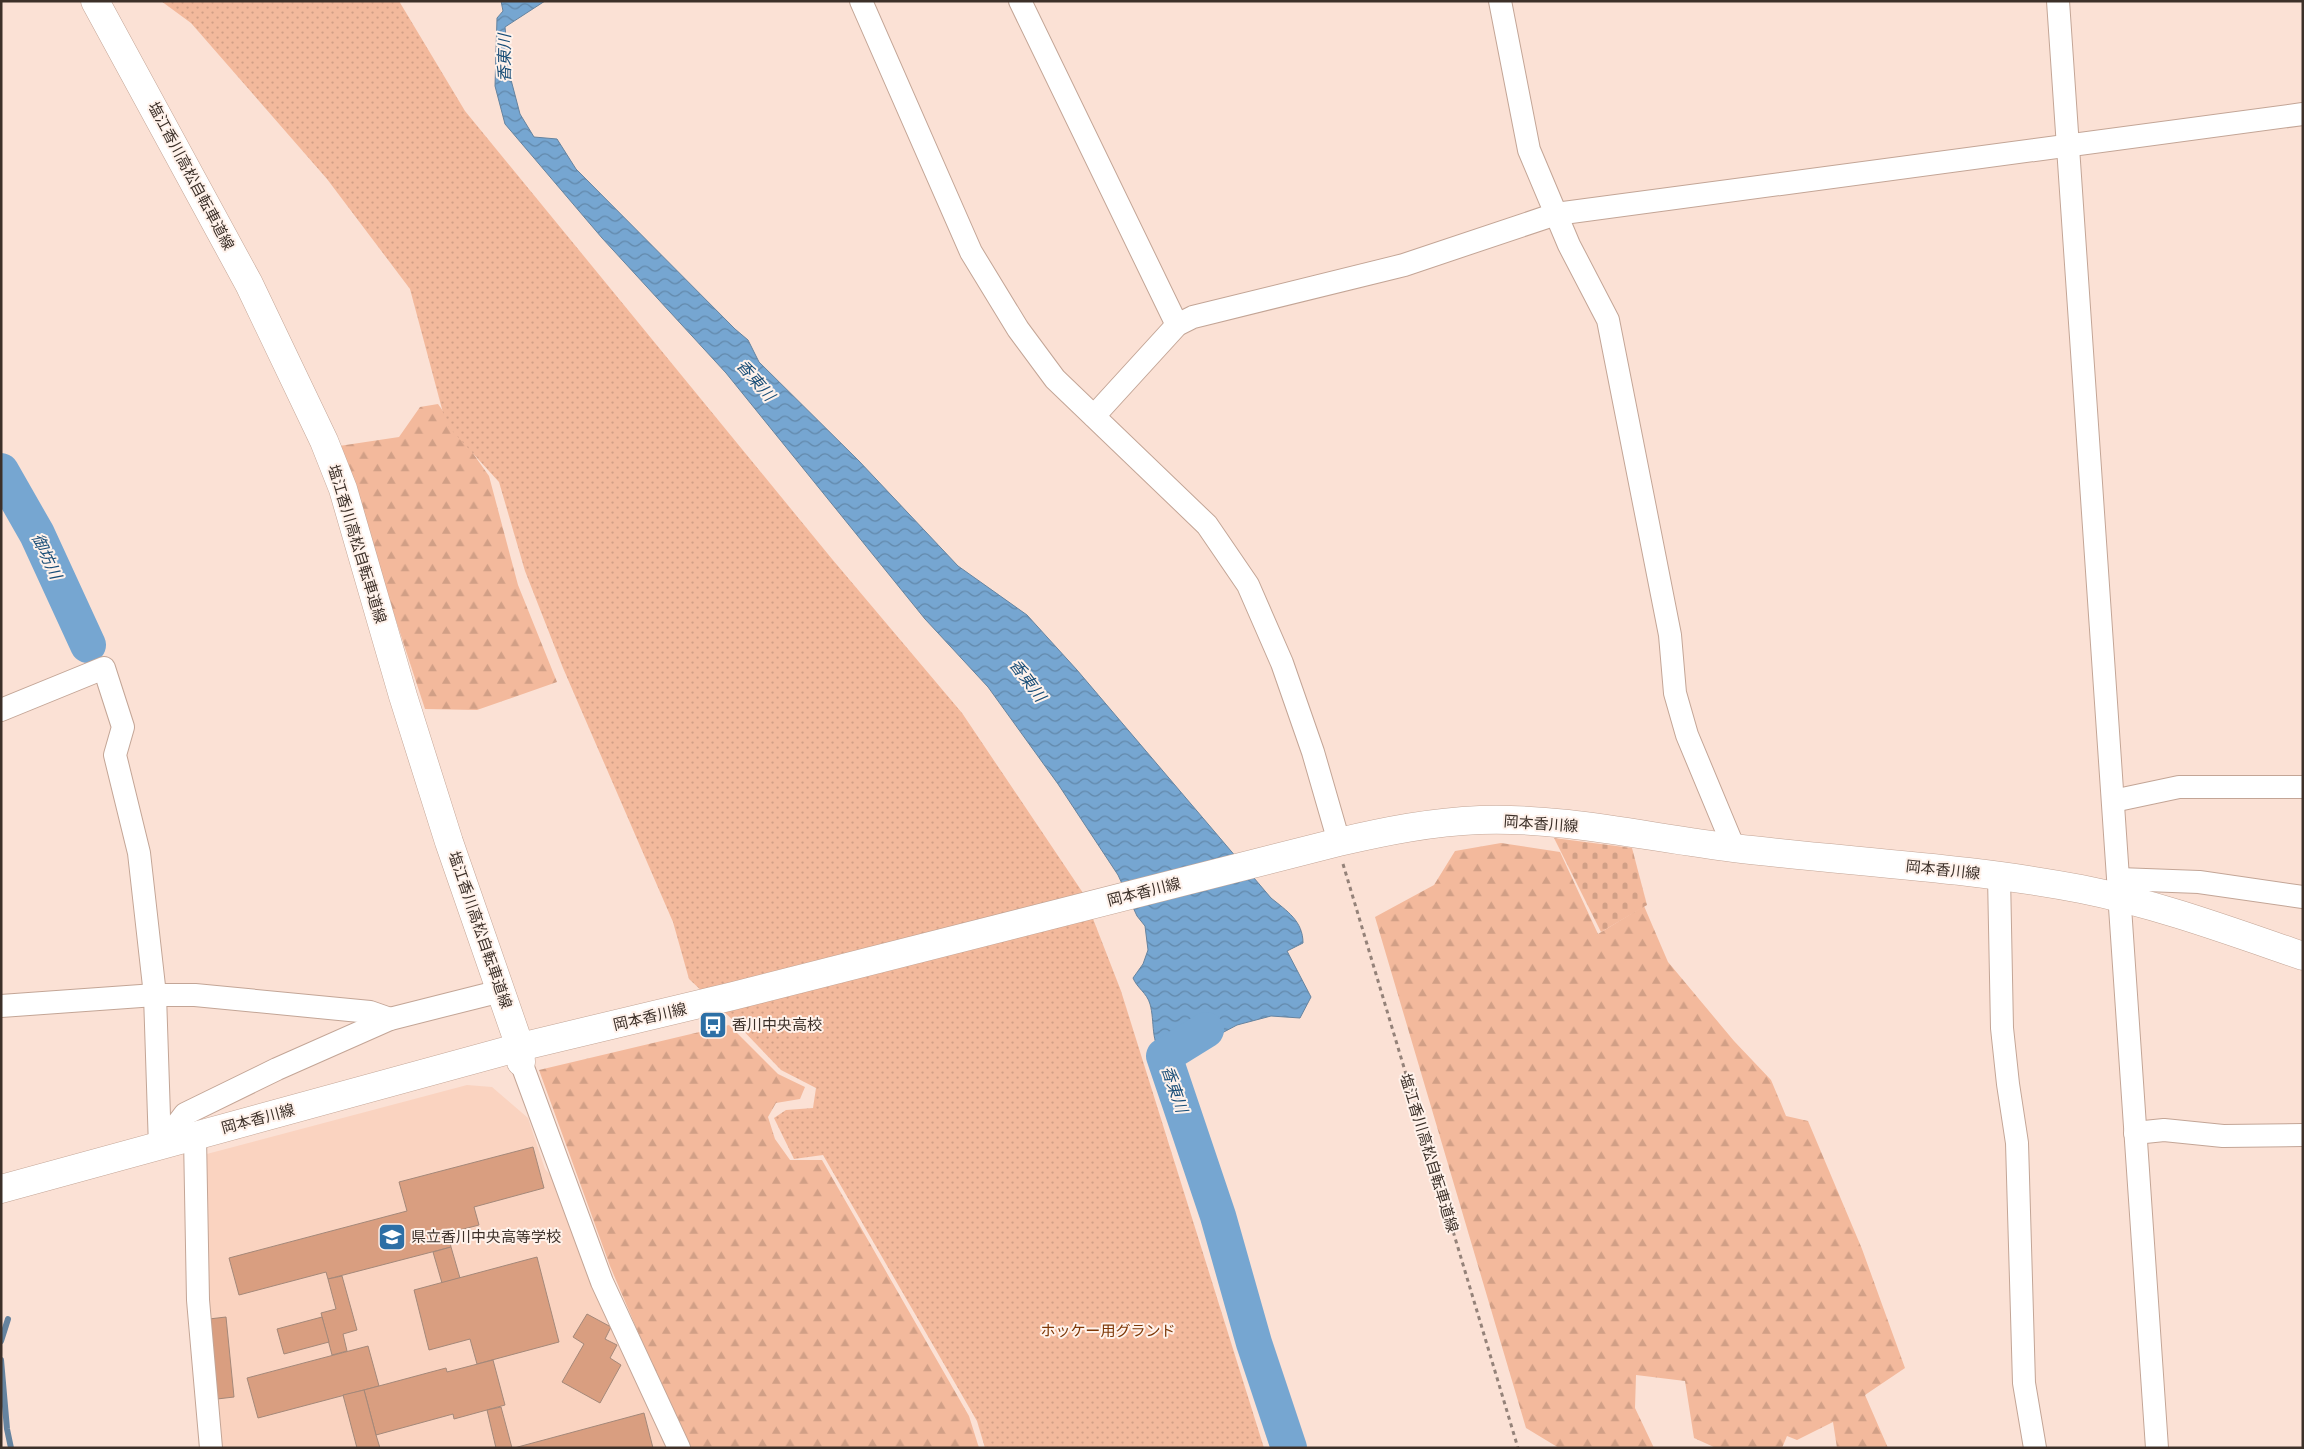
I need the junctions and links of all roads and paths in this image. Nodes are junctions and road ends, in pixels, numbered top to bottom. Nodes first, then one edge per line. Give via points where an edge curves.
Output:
1 (95, 1) edge
2 (861, 1) edge
3 (1020, 1) edge
4 (1500, 1) edge
5 (2058, 1) edge
6 (2303, 114) edge
7 (2068, 146) junction
8 (1556, 214) junction
9 (1177, 325) junction
10 (1094, 416) junction
11 (1, 710) edge
12 (2303, 787) edge
13 (2113, 801) junction
14 (1734, 848) junction
15 (1340, 850) junction
16 (1999, 876) junction
17 (2119, 889) junction
18 (2303, 897) edge
19 (2303, 956) edge
20 (501, 990) junction
21 (155, 995) junction
22 (1, 1006) edge
23 (390, 1019) junction
24 (521, 1054) junction
25 (2135, 1133) junction
26 (2303, 1135) edge
27 (195, 1137) junction
28 (160, 1147) junction
29 (1, 1189) edge
30 (211, 1448) edge
31 (678, 1448) edge
32 (1518, 1448) edge
33 (2035, 1448) edge
34 (2157, 1448) edge

1 - 20 main road, 塩江香川高松自転車道線 via 249,284 324,442 343,489 449,842
2 - 10 street via 971,252 1028,343 1055,379
3 - 9 street
4 - 8 street via 1529,150
5 - 7 street
6 - 7 street
7 - 8 street
7 - 13 street
8 - 9 street via 1404,265 1193,317
8 - 14 street via 1608,320 1670,635 1675,693 1687,736
9 - 10 street
10 - 15 street via 1207,525 1248,584 1314,752
11 - 21 street via 104,668 123,727 115,755 139,853
12 - 13 street via 2179,787
13 - 17 street
14 - 15 main road, 岡本香川線 via 1547,822 1481,820 1397,828
14 - 16 main road, 岡本香川線
15 - 24 main road, 岡本香川線 via 1302,852 733,996
15 - 32 path, 塩江香川高松自転車道線
16 - 17 main road, 岡本香川線 via 2084,890
16 - 33 street via 2002,1028 2018,1143 2024,1383
17 - 18 street via 2199,882
17 - 19 main road, 岡本香川線 via 2172,912
17 - 25 street
20 - 23 street
20 - 24 main road, 塩江香川高松自転車道線
21 - 22 street
21 - 23 street via 195,995 370,1012
21 - 28 street
23 - 28 street via 186,1114
24 - 27 main road, 岡本香川線
24 - 31 street via 602,1282
25 - 26 street via 2164,1130 2223,1136
25 - 34 street
27 - 28 main road, 岡本香川線
27 - 30 street via 198,1300
28 - 29 main road, 岡本香川線

